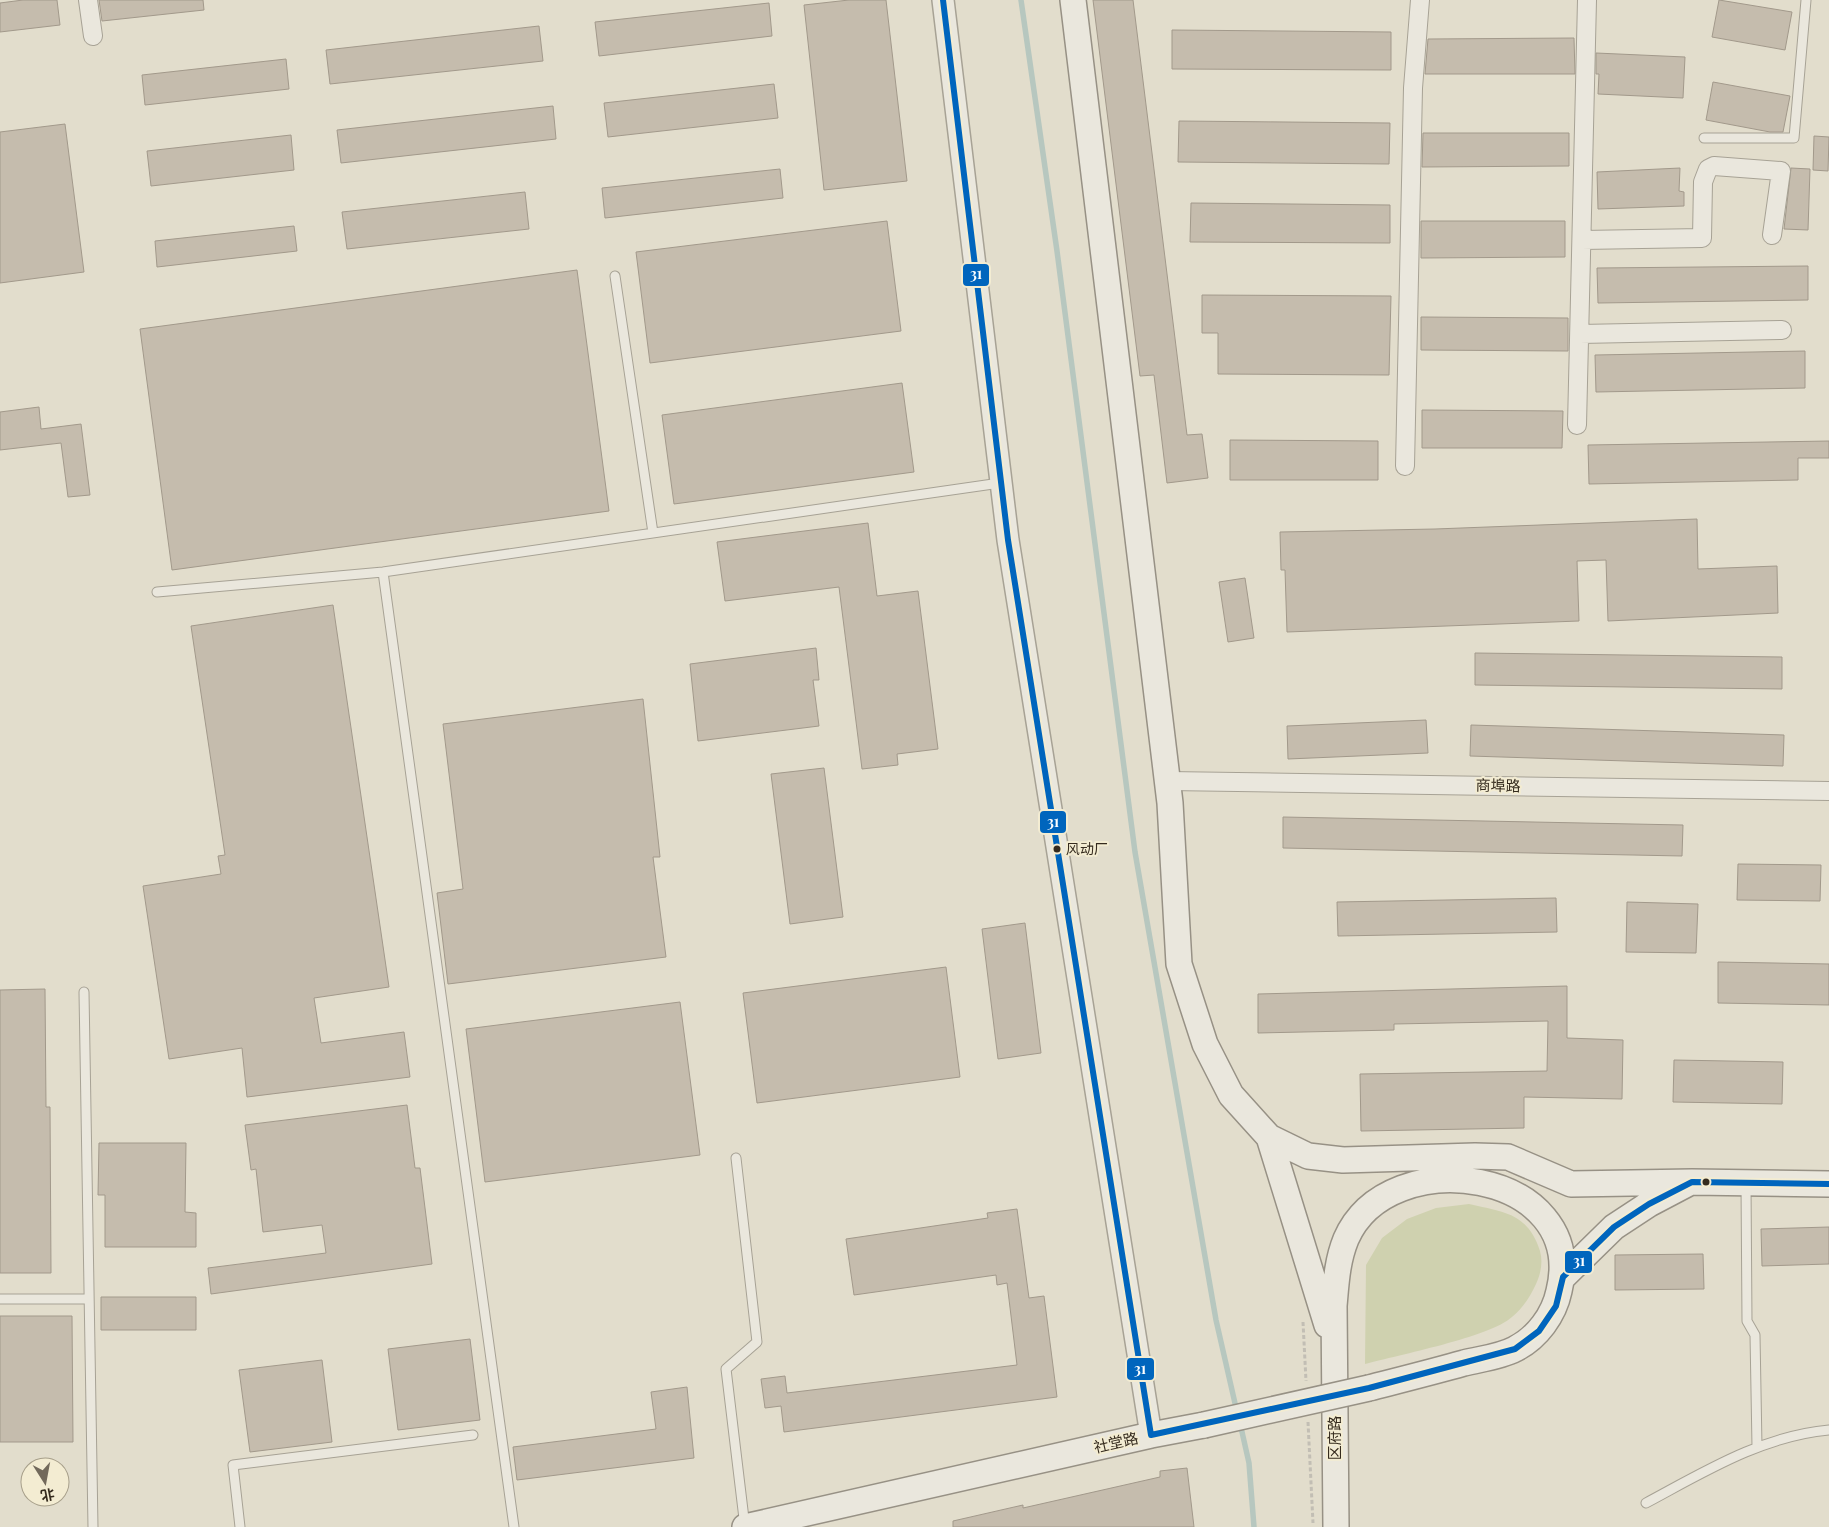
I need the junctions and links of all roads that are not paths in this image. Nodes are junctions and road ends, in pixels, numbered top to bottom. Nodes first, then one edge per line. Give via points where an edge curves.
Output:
1 (88, 0) edge
2 (943, 0) edge
3 (1073, 0) edge
4 (1420, 0) edge
5 (1587, 0) edge
6 (1806, 0) edge
7 (93, 36) dead end
8 (1704, 138) dead end
9 (1772, 235) dead end
10 (1582, 240) junction
11 (615, 276) dead end
12 (1782, 330) dead end
13 (1580, 334) junction
14 (1577, 426) dead end
15 (1405, 466) dead end
16 (1000, 483) junction
17 (653, 533) junction
18 (383, 572) junction
19 (157, 592) dead end
20 (1168, 781) junction
21 (1829, 791) edge
22 (84, 992) dead end
23 (1269, 1138) junction
24 (736, 1158) dead end
25 (1692, 1182) junction
26 (1571, 1184) junction
27 (1746, 1184) junction
28 (1829, 1184) edge
29 (1526, 1199) junction
30 (1563, 1277) junction
31 (0, 1298) edge
32 (89, 1299) junction
33 (1335, 1349) junction
34 (1829, 1430) edge
35 (473, 1435) dead end
36 (1151, 1435) junction
37 (1757, 1448) junction
38 (1646, 1503) dead end
39 (93, 1527) edge
40 (240, 1527) edge
41 (514, 1527) edge
42 (745, 1527) edge
43 (1336, 1527) edge

1 - 7 street
2 - 16 street
3 - 20 main road
4 - 15 street via 1414,88
5 - 10 street
6 - 8 lane via 1794,138
9 - 10 street via 1780,172 1714,166 1708,168 1703,182 1702,238
10 - 13 street
11 - 17 lane
12 - 13 street
13 - 14 street
16 - 17 lane
16 - 36 street
17 - 18 lane
18 - 19 lane
18 - 41 lane
20 - 21 street, 商埠路
20 - 23 main road via 1180,964 1204,1044 1231,1095
22 - 32 lane
23 - 26 main road via 1308,1156 1342,1160 1508,1157
23 - 33 main road
24 - 42 lane via 757,1342 726,1370
25 - 26 main road
25 - 27 main road
25 - 30 main road via 1614,1227
26 - 29 main road
27 - 28 main road
27 - 37 lane via 1747,1320 1755,1334
29 - 30 main road via 1547,1220 1560,1247
29 - 33 main road, 区府路 via 1498,1186 1465,1179 1449,1180 1424,1182 1393,1192 1366,1211 1347,1238 1337,1269
30 - 36 main road, 社堂路, bridge via 1556,1306 1539,1331 1515,1349 1369,1388
31 - 32 lane
32 - 39 lane
33 - 43 main road, 区府路
34 - 37 lane via 1804,1432
35 - 40 lane via 233,1465
36 - 42 main road, 社堂路
37 - 38 lane

